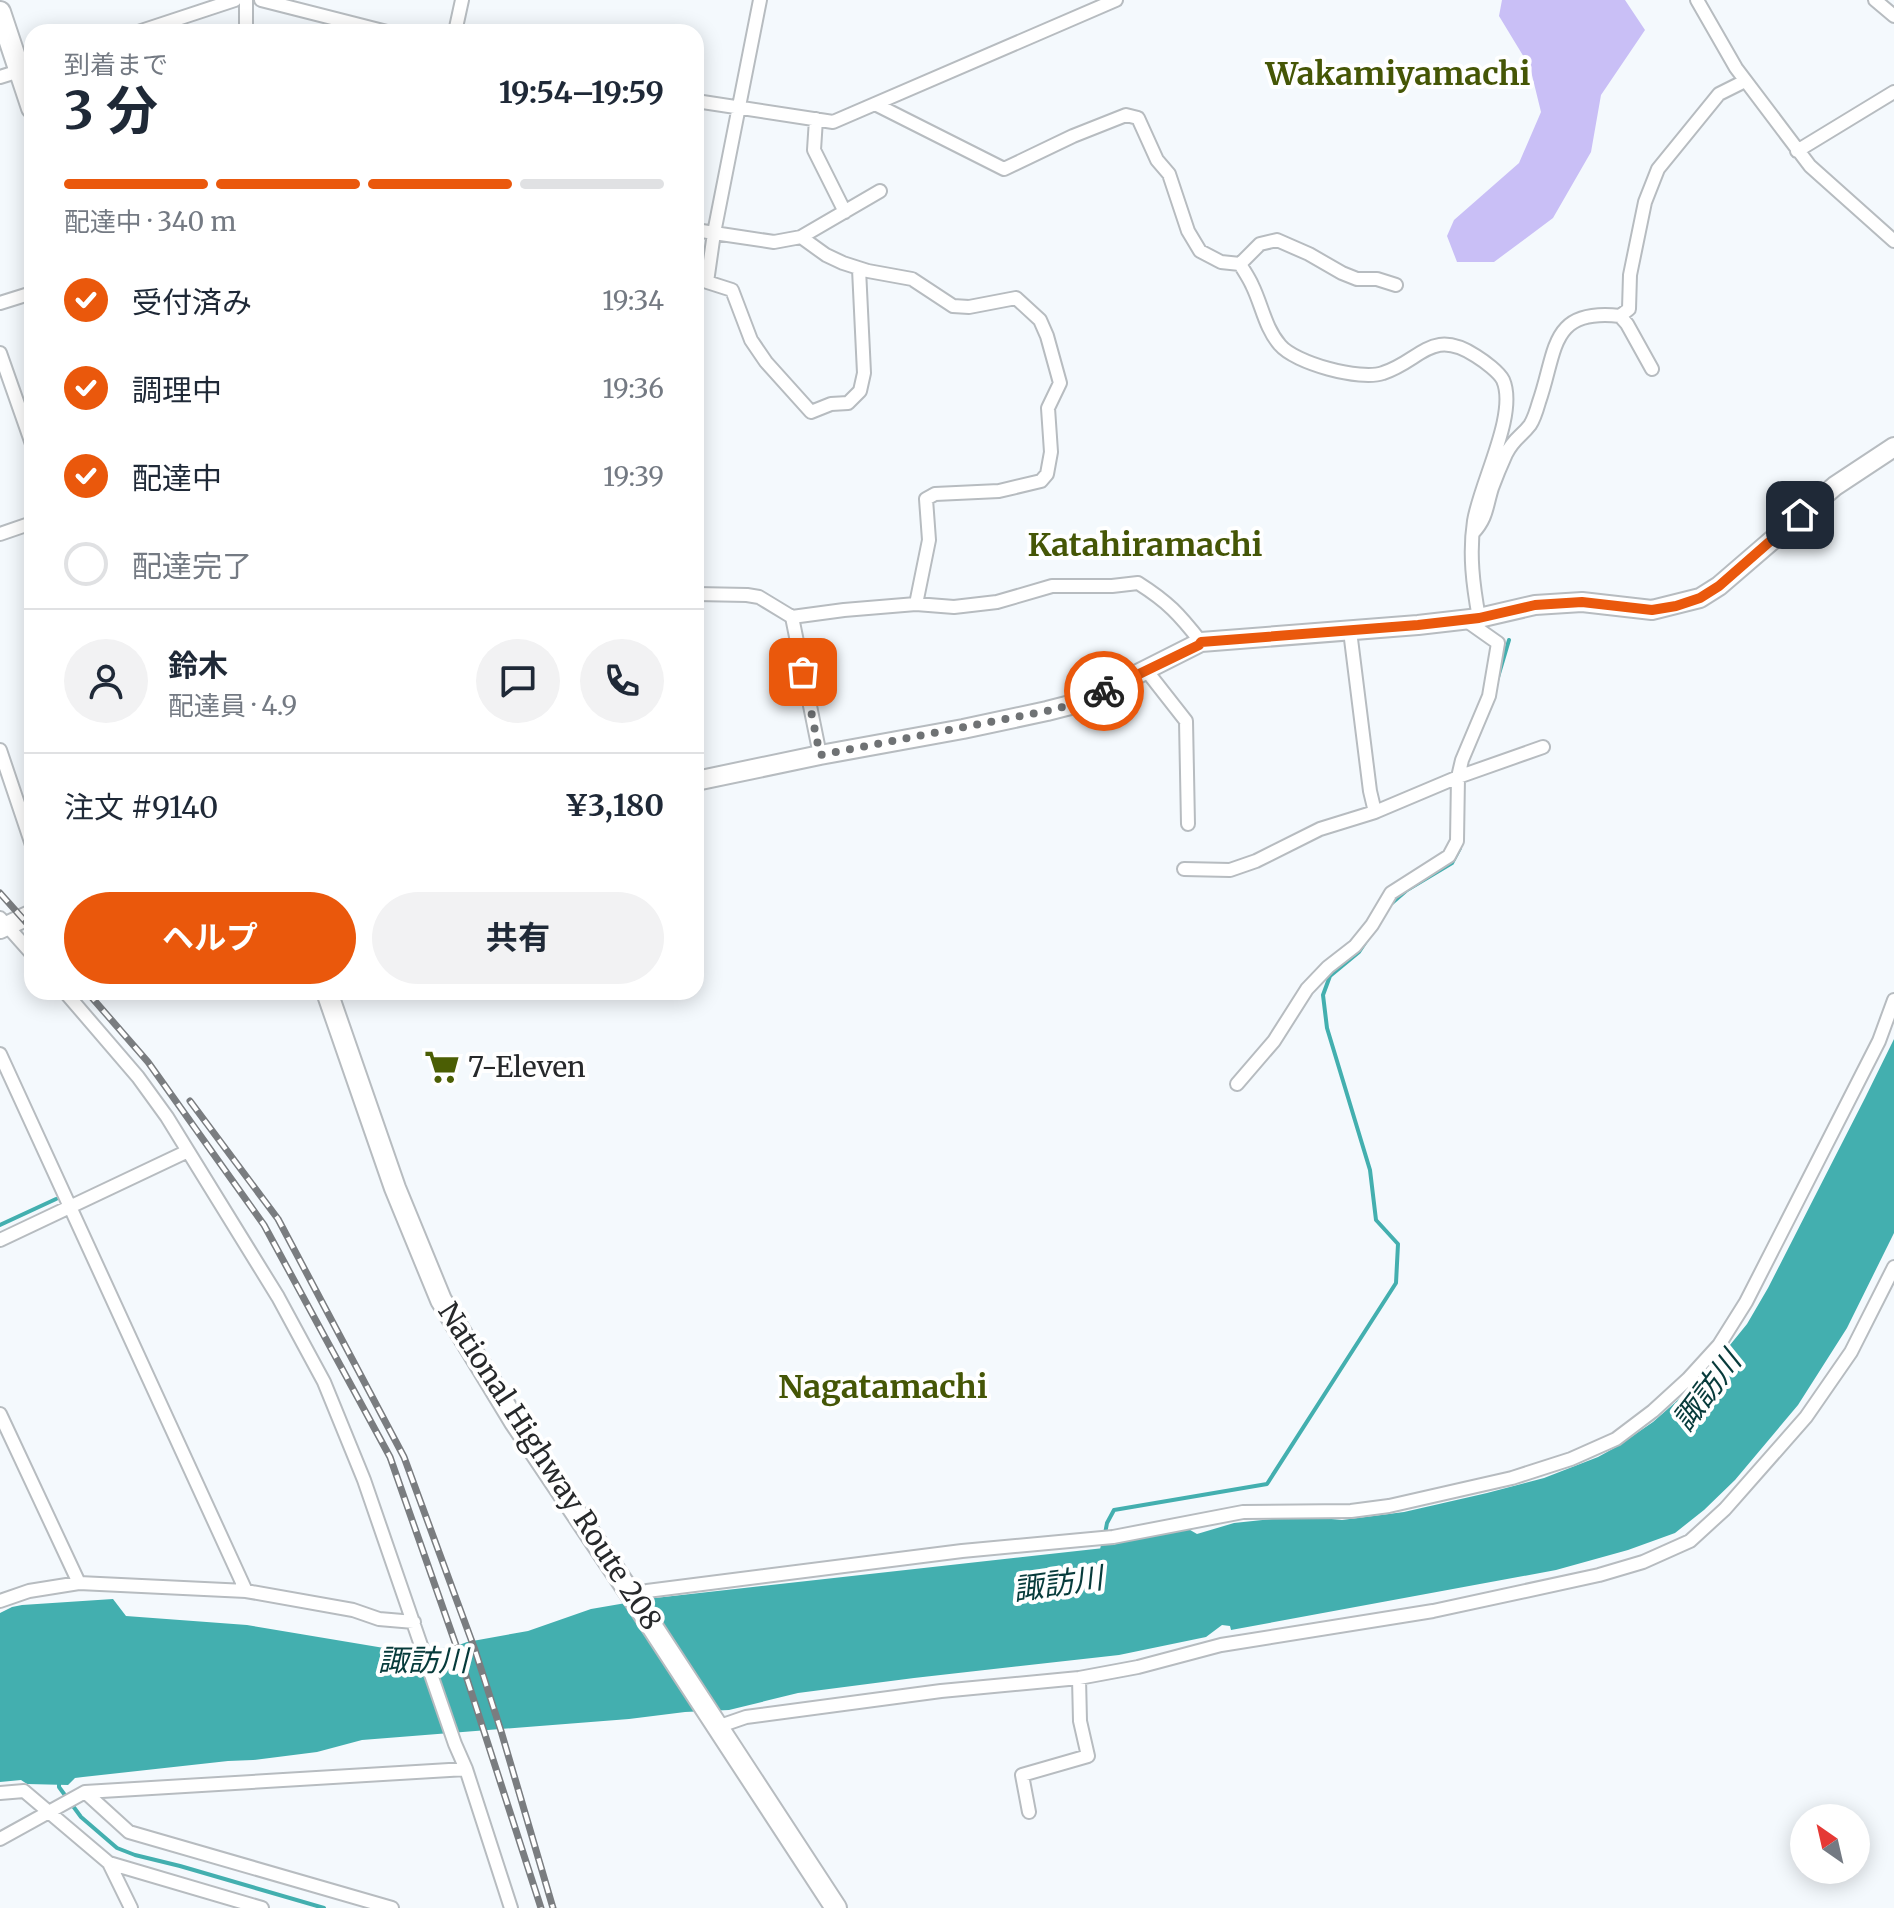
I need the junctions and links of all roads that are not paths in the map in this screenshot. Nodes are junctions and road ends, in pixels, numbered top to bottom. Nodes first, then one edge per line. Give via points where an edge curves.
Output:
1 (235, 0) edge
2 (246, 0) edge
3 (261, 0) edge
4 (462, 0) edge
5 (760, 0) edge
6 (1116, 0) edge
7 (1697, 0) edge
8 (1875, 0) edge
9 (0, 12) edge
10 (1894, 16) edge
11 (162, 24) edge
12 (246, 24) edge
13 (356, 24) edge
14 (457, 24) edge
15 (24, 65) edge
16 (24, 70) edge
17 (0, 77) edge
18 (1745, 81) junction
19 (1894, 92) edge
20 (704, 102) edge
21 (875, 104) junction
22 (739, 106) junction
23 (816, 119) junction
24 (1797, 151) junction
25 (880, 191) dead end
26 (845, 212) junction
27 (704, 231) edge
28 (714, 233) junction
29 (801, 237) junction
30 (1894, 241) edge
31 (1240, 264) junction
32 (859, 269) junction
33 (1396, 285) dead end
34 (24, 296) edge
35 (0, 303) edge
36 (1620, 316) junction
37 (0, 353) edge
38 (1652, 369) dead end
39 (24, 421) edge
40 (1894, 447) edge
41 (24, 526) edge
42 (1473, 533) junction
43 (0, 534) edge
44 (704, 594) edge
45 (916, 604) junction
46 (792, 617) junction
47 (1472, 619) junction
48 (1350, 631) junction
49 (1201, 642) junction
50 (1146, 670) junction
51 (1543, 747) dead end
52 (0, 750) edge
53 (820, 755) junction
54 (1458, 777) junction
55 (704, 779) edge
56 (1375, 812) junction
57 (24, 821) edge
58 (1188, 824) dead end
59 (1184, 869) dead end
60 (24, 917) edge
61 (2, 924) edge
62 (24, 946) edge
63 (72, 1000) edge
64 (330, 1000) edge
65 (1894, 1000) edge
66 (0, 1054) edge
67 (3, 1070) edge
68 (1237, 1084) dead end
69 (188, 1151) junction
70 (71, 1208) junction
71 (0, 1240) edge
72 (1894, 1267) edge
73 (0, 1414) edge
74 (79, 1583) junction
75 (246, 1591) junction
76 (0, 1601) edge
77 (635, 1601) junction
78 (414, 1622) junction
79 (1079, 1678) junction
80 (712, 1719) junction
81 (466, 1769) junction
82 (85, 1792) junction
83 (0, 1793) edge
84 (48, 1812) junction
85 (1029, 1812) dead end
86 (0, 1839) edge
87 (109, 1863) junction
88 (126, 1906) edge
89 (262, 1908) edge
90 (392, 1908) edge
91 (511, 1908) edge
92 (836, 1908) edge

1 - 11 street
2 - 12 street
3 - 13 street
4 - 14 street
5 - 22 street
6 - 21 street
7 - 18 street
8 - 10 street
9 - 15 highway
16 - 17 street
18 - 24 street
18 - 36 street via 1719,94 1658,169 1645,202 1630,275 1629,309
19 - 24 street
20 - 22 street
21 - 23 street via 833,122
21 - 31 street via 1004,169 1126,115 1138,118 1169,174 1200,251
22 - 23 street
22 - 28 street
23 - 26 street via 814,150
24 - 30 street
25 - 26 street
26 - 29 street
27 - 28 street
28 - 29 street via 774,242
28 - 32 street via 707,282 732,290 751,340 811,412 848,403 860,391 864,373
29 - 32 street
31 - 33 street via 1260,244 1277,240 1357,279
31 - 42 street via 1270,333 1283,349 1308,362 1379,375 1423,349 1454,345 1502,378 1507,414
32 - 45 street via 912,279 953,306 1016,298 1040,320 1060,383 1048,408 1051,452 1041,481 926,499 929,540
34 - 35 street
36 - 38 street
36 - 42 street via 1579,317 1567,327 1554,348 1530,425 1507,453 1482,524
37 - 39 street
40 - 47 main road via 1835,486 1700,598 1652,610 1582,602 1535,605
41 - 43 street
42 - 47 street
44 - 46 street via 759,597
45 - 46 street
45 - 49 street via 954,607 997,602 1052,586 1138,583 1163,599
46 - 53 street
47 - 48 main road
47 - 54 street via 1498,643 1489,696
48 - 49 main road
48 - 56 street
49 - 50 main road
50 - 53 main road via 1082,702
50 - 58 street via 1186,721
51 - 54 street
52 - 57 street
53 - 55 main road
54 - 56 street
54 - 68 street via 1457,841 1449,856 1391,893 1364,935 1307,989 1274,1041
56 - 59 street via 1320,829 1230,870
60 - 61 main road
61 - 62 street
63 - 69 street via 138,1077
64 - 77 highway, National Highway Route 208 via 395,1188 441,1300
65 - 77 street via 1879,1041 1740,1313 1688,1379 1616,1439 1512,1478 1389,1506 1243,1512 1113,1537 647,1591
66 - 67 street
67 - 70 street
69 - 70 street
69 - 78 street via 324,1382
70 - 71 street
70 - 75 street
72 - 79 street via 1851,1352 1806,1417 1690,1541 1599,1575 1433,1611 1221,1645
73 - 74 street
74 - 75 street
74 - 76 street
75 - 78 street
77 - 80 highway, National Highway Route 208
78 - 81 street
79 - 80 street
79 - 85 street via 1088,1756 1022,1775
80 - 92 highway, National Highway Route 208
81 - 82 street
81 - 91 street
82 - 84 street
82 - 90 street via 129,1832
83 - 84 street via 24,1791
84 - 86 street
84 - 87 street
87 - 88 street
87 - 89 street

